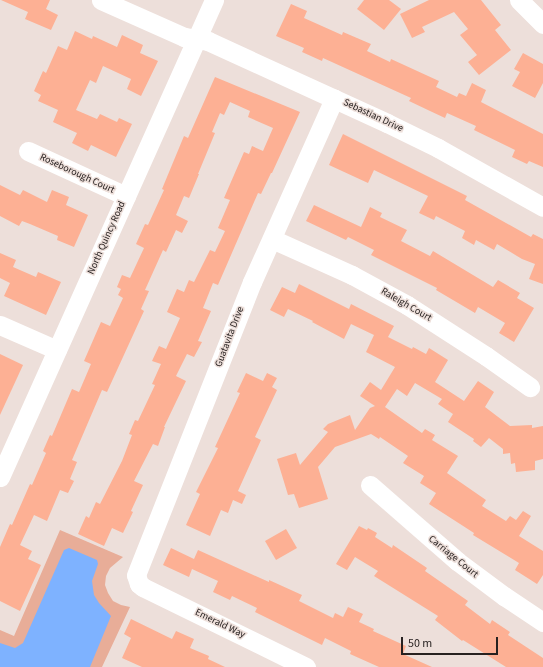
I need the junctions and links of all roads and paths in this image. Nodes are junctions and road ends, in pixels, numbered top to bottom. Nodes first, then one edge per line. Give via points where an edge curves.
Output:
1 (101, 0) edge
2 (214, 0) edge
3 (519, 0) edge
4 (543, 24) edge
5 (197, 39) junction
6 (334, 98) junction
7 (28, 151) dead end
8 (126, 196) junction
9 (543, 207) edge
10 (272, 239) junction
11 (0, 325) edge
12 (57, 350) junction
13 (530, 388) dead end
14 (0, 477) edge
15 (370, 485) dead end
16 (136, 579) joint
17 (543, 622) edge
18 (306, 667) edge

1 - 5 street, Sebastian Drive via 184,37
2 - 5 street, North Quincy Road
3 - 4 street
5 - 6 street, Sebastian Drive via 208,41
5 - 8 street, North Quincy Road
6 - 9 street, Sebastian Drive via 426,142
6 - 10 street, Guatavita Drive
7 - 8 street, Roseborough Court
8 - 12 street, North Quincy Road
10 - 13 street, Raleigh Court via 396,298 465,341
10 - 16 street, Guatavita Drive via 236,321 137,569
11 - 12 street
12 - 14 street, North Quincy Road
15 - 17 street, Carriage Court via 457,561
16 - 18 street, Emerald Way via 143,588

